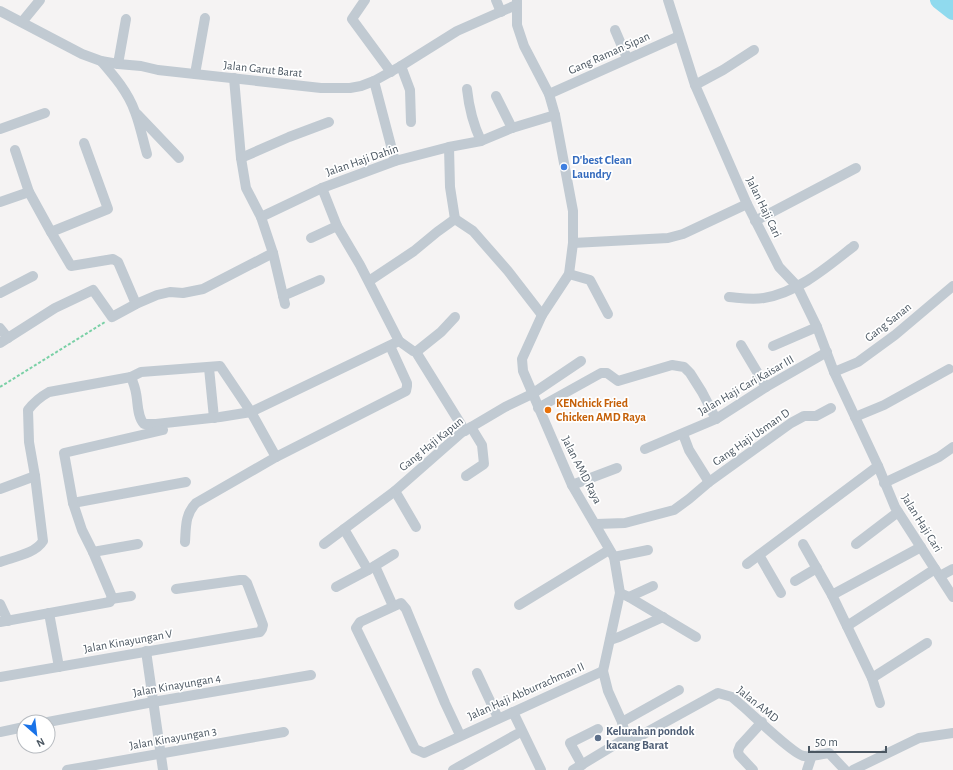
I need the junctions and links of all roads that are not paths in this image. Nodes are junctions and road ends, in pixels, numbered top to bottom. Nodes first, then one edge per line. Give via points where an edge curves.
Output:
1 (40, 0) edge
2 (365, 0) edge
3 (496, 0) edge
4 (668, 0) edge
5 (516, 2) edge
6 (0, 11) edge
7 (501, 12) junction
8 (205, 18) dead end
9 (126, 19) dead end
10 (22, 22) junction
11 (615, 30) dead end
12 (679, 36) junction
13 (754, 50) dead end
14 (627, 58) junction
15 (101, 61) junction
16 (118, 64) junction
17 (401, 66) junction
18 (390, 72) junction
19 (195, 74) junction
20 (234, 78) junction
21 (374, 81) junction
22 (695, 86) junction
23 (467, 89) dead end
24 (549, 94) junction
25 (496, 96) dead end
26 (136, 112) junction
27 (45, 113) dead end
28 (555, 115) junction
29 (329, 122) dead end
30 (411, 122) dead end
31 (0, 128) edge
32 (512, 128) junction
33 (481, 141) junction
34 (84, 143) dead end
35 (449, 147) junction
36 (16, 150) dead end
37 (147, 154) dead end
38 (179, 158) dead end
39 (241, 158) junction
40 (395, 161) junction
41 (856, 168) dead end
42 (322, 188) junction
43 (29, 192) junction
44 (0, 202) edge
45 (747, 204) junction
46 (261, 217) junction
47 (455, 220) junction
48 (755, 221) junction
49 (337, 226) junction
50 (51, 232) junction
51 (311, 238) dead end
52 (573, 243) junction
53 (854, 246) dead end
54 (273, 253) junction
55 (569, 274) junction
56 (33, 276) dead end
57 (320, 280) dead end
58 (369, 281) junction
59 (797, 286) junction
60 (953, 286) edge
61 (0, 293) edge
62 (729, 297) dead end
63 (136, 304) junction
64 (542, 314) junction
65 (608, 314) dead end
66 (456, 317) dead end
67 (816, 327) junction
68 (0, 328) edge
69 (4, 341) edge
70 (395, 343) junction
71 (741, 345) dead end
72 (773, 346) dead end
73 (416, 352) junction
74 (827, 352) junction
75 (581, 361) dead end
76 (209, 368) junction
77 (949, 369) dead end
78 (834, 372) junction
79 (131, 377) junction
80 (766, 387) junction
81 (532, 394) junction
82 (538, 408) junction
83 (831, 408) dead end
84 (250, 412) junction
85 (855, 417) junction
86 (214, 418) junction
87 (716, 419) junction
88 (468, 429) junction
89 (163, 430) dead end
90 (683, 434) junction
91 (953, 447) edge
92 (645, 449) dead end
93 (276, 456) junction
94 (878, 466) junction
95 (617, 468) dead end
96 (35, 476) junction
97 (466, 476) dead end
98 (186, 482) dead end
99 (708, 482) junction
100 (884, 483) junction
101 (572, 485) junction
102 (0, 488) edge
103 (395, 491) junction
104 (73, 503) junction
105 (898, 512) junction
106 (596, 524) junction
107 (416, 527) dead end
108 (344, 529) junction
109 (185, 542) dead end
110 (138, 544) dead end
111 (324, 544) dead end
112 (803, 544) dead end
113 (856, 544) dead end
114 (921, 547) junction
115 (648, 550) dead end
116 (93, 552) junction
117 (394, 554) dead end
118 (611, 554) junction
119 (758, 555) junction
120 (0, 562) edge
121 (747, 564) dead end
122 (371, 568) junction
123 (817, 568) junction
124 (953, 569) edge
125 (938, 573) junction
126 (795, 581) dead end
127 (653, 586) dead end
128 (336, 587) dead end
129 (176, 589) dead end
130 (781, 593) dead end
131 (624, 595) junction
132 (832, 595) junction
133 (131, 596) dead end
134 (953, 597) edge
135 (111, 599) junction
136 (0, 604) edge
137 (519, 605) dead end
138 (393, 606) junction
139 (49, 613) junction
140 (663, 617) junction
141 (4, 622) edge
142 (847, 626) junction
143 (696, 638) dead end
144 (610, 640) junction
145 (927, 643) dead end
146 (146, 652) junction
147 (59, 666) junction
148 (603, 671) junction
149 (477, 673) dead end
150 (311, 675) dead end
151 (0, 677) edge
152 (872, 678) junction
153 (679, 690) dead end
154 (153, 702) junction
155 (880, 703) dead end
156 (513, 712) junction
157 (498, 718) junction
158 (56, 720) edge
159 (622, 722) junction
160 (762, 722) junction
161 (16, 729) edge
162 (598, 729) dead end
163 (0, 732) edge
164 (284, 732) dead end
165 (953, 733) edge
166 (517, 734) dead end
167 (460, 735) junction
168 (626, 738) junction
169 (160, 754) junction
170 (812, 756) junction
171 (582, 765) junction
172 (67, 770) edge
173 (162, 770) edge
174 (453, 770) edge
175 (541, 770) edge
176 (573, 770) edge
177 (753, 770) edge
178 (807, 770) edge
179 (845, 770) edge
180 (853, 770) edge

1 - 10 street
2 - 18 street via 352,19
3 - 7 street
4 - 12 street, Jalan Haji Cari
5 - 7 street, Jalan Garut Barat
5 - 24 street, Jalan AMD Raya via 517,25 524,46
6 - 10 street, Jalan Garut Barat
7 - 17 street, Jalan Garut Barat via 457,31
8 - 19 street
9 - 16 street
10 - 15 street, Jalan Garut Barat via 82,54
11 - 14 street
12 - 14 street, Gang Raman Sipan
12 - 22 street, Jalan Haji Cari
13 - 22 street
14 - 24 street, Gang Raman Sipan
15 - 16 street, Jalan Garut Barat
15 - 26 street via 116,78
16 - 19 street, Jalan Garut Barat
17 - 18 street, Jalan Garut Barat
17 - 30 street via 410,90
18 - 21 street, Jalan Garut Barat
19 - 20 street, Jalan Garut Barat
20 - 21 street, Jalan Garut Barat via 321,88 350,88
20 - 39 street
21 - 40 street
22 - 45 street, Jalan Haji Cari
23 - 33 street via 474,127
24 - 28 street, Jalan AMD Raya
25 - 32 street
26 - 37 street
26 - 38 street
27 - 31 street
28 - 32 street, Jalan Haji Dahin
28 - 52 street, Jalan AMD Raya via 573,211
29 - 39 street
32 - 33 street, Jalan Haji Dahin
33 - 35 street, Jalan Haji Dahin
34 - 50 street via 108,208
35 - 40 street, Jalan Haji Dahin
35 - 47 street via 450,187
36 - 43 street
39 - 46 street via 246,188
40 - 42 street, Jalan Haji Dahin
41 - 48 street
42 - 46 street, Jalan Haji Dahin
42 - 49 street
43 - 44 street
43 - 50 street
45 - 48 street, Jalan Haji Cari
45 - 52 street via 683,234 668,238
46 - 54 street
47 - 58 street
47 - 64 street via 473,232
48 - 59 street, Jalan Haji Cari via 779,267
49 - 51 street
49 - 58 street
50 - 63 street via 71,266 113,259 118,262
52 - 55 street, Jalan AMD Raya
53 - 59 street via 817,275
54 - 57 street via 284,300
54 - 63 street via 203,289 170,292
55 - 64 street, Jalan AMD Raya
55 - 65 street via 590,280
56 - 61 street
58 - 70 street
59 - 62 street via 763,298
59 - 67 street, Jalan Haji Cari
60 - 78 street, Gang Sanan via 895,335 858,362
63 - 69 street via 112,317 93,290 55,308
64 - 81 street, Jalan AMD Raya via 522,359 523,371
66 - 73 street
67 - 72 street
67 - 74 street, Jalan Haji Cari
68 - 69 street
70 - 73 street
70 - 84 street
70 - 93 street via 408,386 406,391
71 - 80 street
73 - 88 street
74 - 78 street, Jalan Haji Cari
74 - 80 street, Jalan Haji Cari Kaisar III
75 - 81 street, Gang Haji Kapun
76 - 79 street via 141,372
76 - 84 street via 220,366
76 - 86 street
77 - 85 street via 884,405
78 - 85 street, Jalan Haji Cari
79 - 86 street via 139,414 144,424
79 - 96 street via 50,392 34,402 28,410 28,423
80 - 87 street, Jalan Haji Cari Kaisar III
81 - 82 street, Jalan AMD Raya
81 - 88 street, Gang Haji Kapun via 505,406
82 - 87 street via 600,373 607,373 618,381 672,365 684,367 690,373
82 - 101 street, Jalan AMD Raya
83 - 99 street, Gang Haji Usman D via 816,416 797,419
84 - 86 street
84 - 93 street
85 - 94 street, Jalan Haji Cari
87 - 90 street, Jalan Haji Cari Kaisar III
88 - 97 street via 482,445 484,464
88 - 103 street, Gang Haji Kapun
89 - 104 street via 64,453
90 - 92 street, Jalan Haji Cari Kaisar III
90 - 99 street via 689,450
91 - 100 street via 939,457
93 - 109 street via 196,503 186,520
94 - 100 street, Jalan Haji Cari
94 - 119 street
95 - 101 street
96 - 102 street
96 - 120 street via 43,541 41,545 28,552
98 - 104 street
99 - 106 street, Gang Haji Usman D via 674,510 625,523
100 - 105 street, Jalan Haji Cari
101 - 106 street, Jalan AMD Raya
103 - 107 street
103 - 108 street, Gang Haji Kapun
104 - 116 street
105 - 113 street
105 - 114 street, Jalan Haji Cari
106 - 118 street, Jalan AMD Raya
108 - 111 street, Gang Haji Kapun
108 - 122 street
110 - 116 street
112 - 123 street
114 - 125 street, Jalan Haji Cari
114 - 132 street
115 - 118 street
116 - 135 street
117 - 122 street
118 - 131 street, Jalan AMD Raya
118 - 137 street
119 - 121 street
119 - 130 street
122 - 128 street
122 - 138 street
123 - 126 street
123 - 132 street
124 - 125 street
125 - 134 street, Jalan Haji Cari
125 - 142 street
127 - 131 street
129 - 146 street, Jalan Kinayungan V via 244,580 263,625 262,629 260,632
131 - 140 street
131 - 144 street, Jalan AMD Raya
132 - 142 street
133 - 135 street
135 - 139 street via 110,602
136 - 141 street
138 - 167 street via 401,603 406,608
138 - 167 street, Jalan Haji Abburrachman II via 360,622 356,628 415,749 424,753
139 - 141 street
139 - 147 street
140 - 143 street
140 - 144 street
142 - 152 street
144 - 148 street, Jalan AMD Raya
145 - 152 street
146 - 147 street, Jalan Kinayungan V
146 - 154 street
147 - 151 street, Jalan Kinayungan V
148 - 156 street, Jalan Haji Abburrachman II
148 - 159 street, Jalan AMD Raya via 608,691
149 - 157 street
150 - 154 street, Jalan Kinayungan 4
152 - 155 street
153 - 159 street
154 - 158 street, Jalan Kinayungan 4
154 - 169 street
156 - 157 street, Jalan Haji Abburrachman II
156 - 175 street
157 - 167 street, Jalan Haji Abburrachman II
159 - 168 street, Jalan AMD Raya
160 - 168 street, Jalan AMD via 732,698 718,693 640,736
160 - 170 street, Jalan AMD via 780,740 801,755
160 - 177 street via 738,751
161 - 163 street
162 - 171 street via 570,743
164 - 169 street, Jalan Kinayungan 3
165 - 180 street via 919,738
166 - 174 street
168 - 171 street
169 - 172 street, Jalan Kinayungan 3
169 - 173 street
170 - 178 street
170 - 179 street, Jalan AMD via 829,753
171 - 176 street

